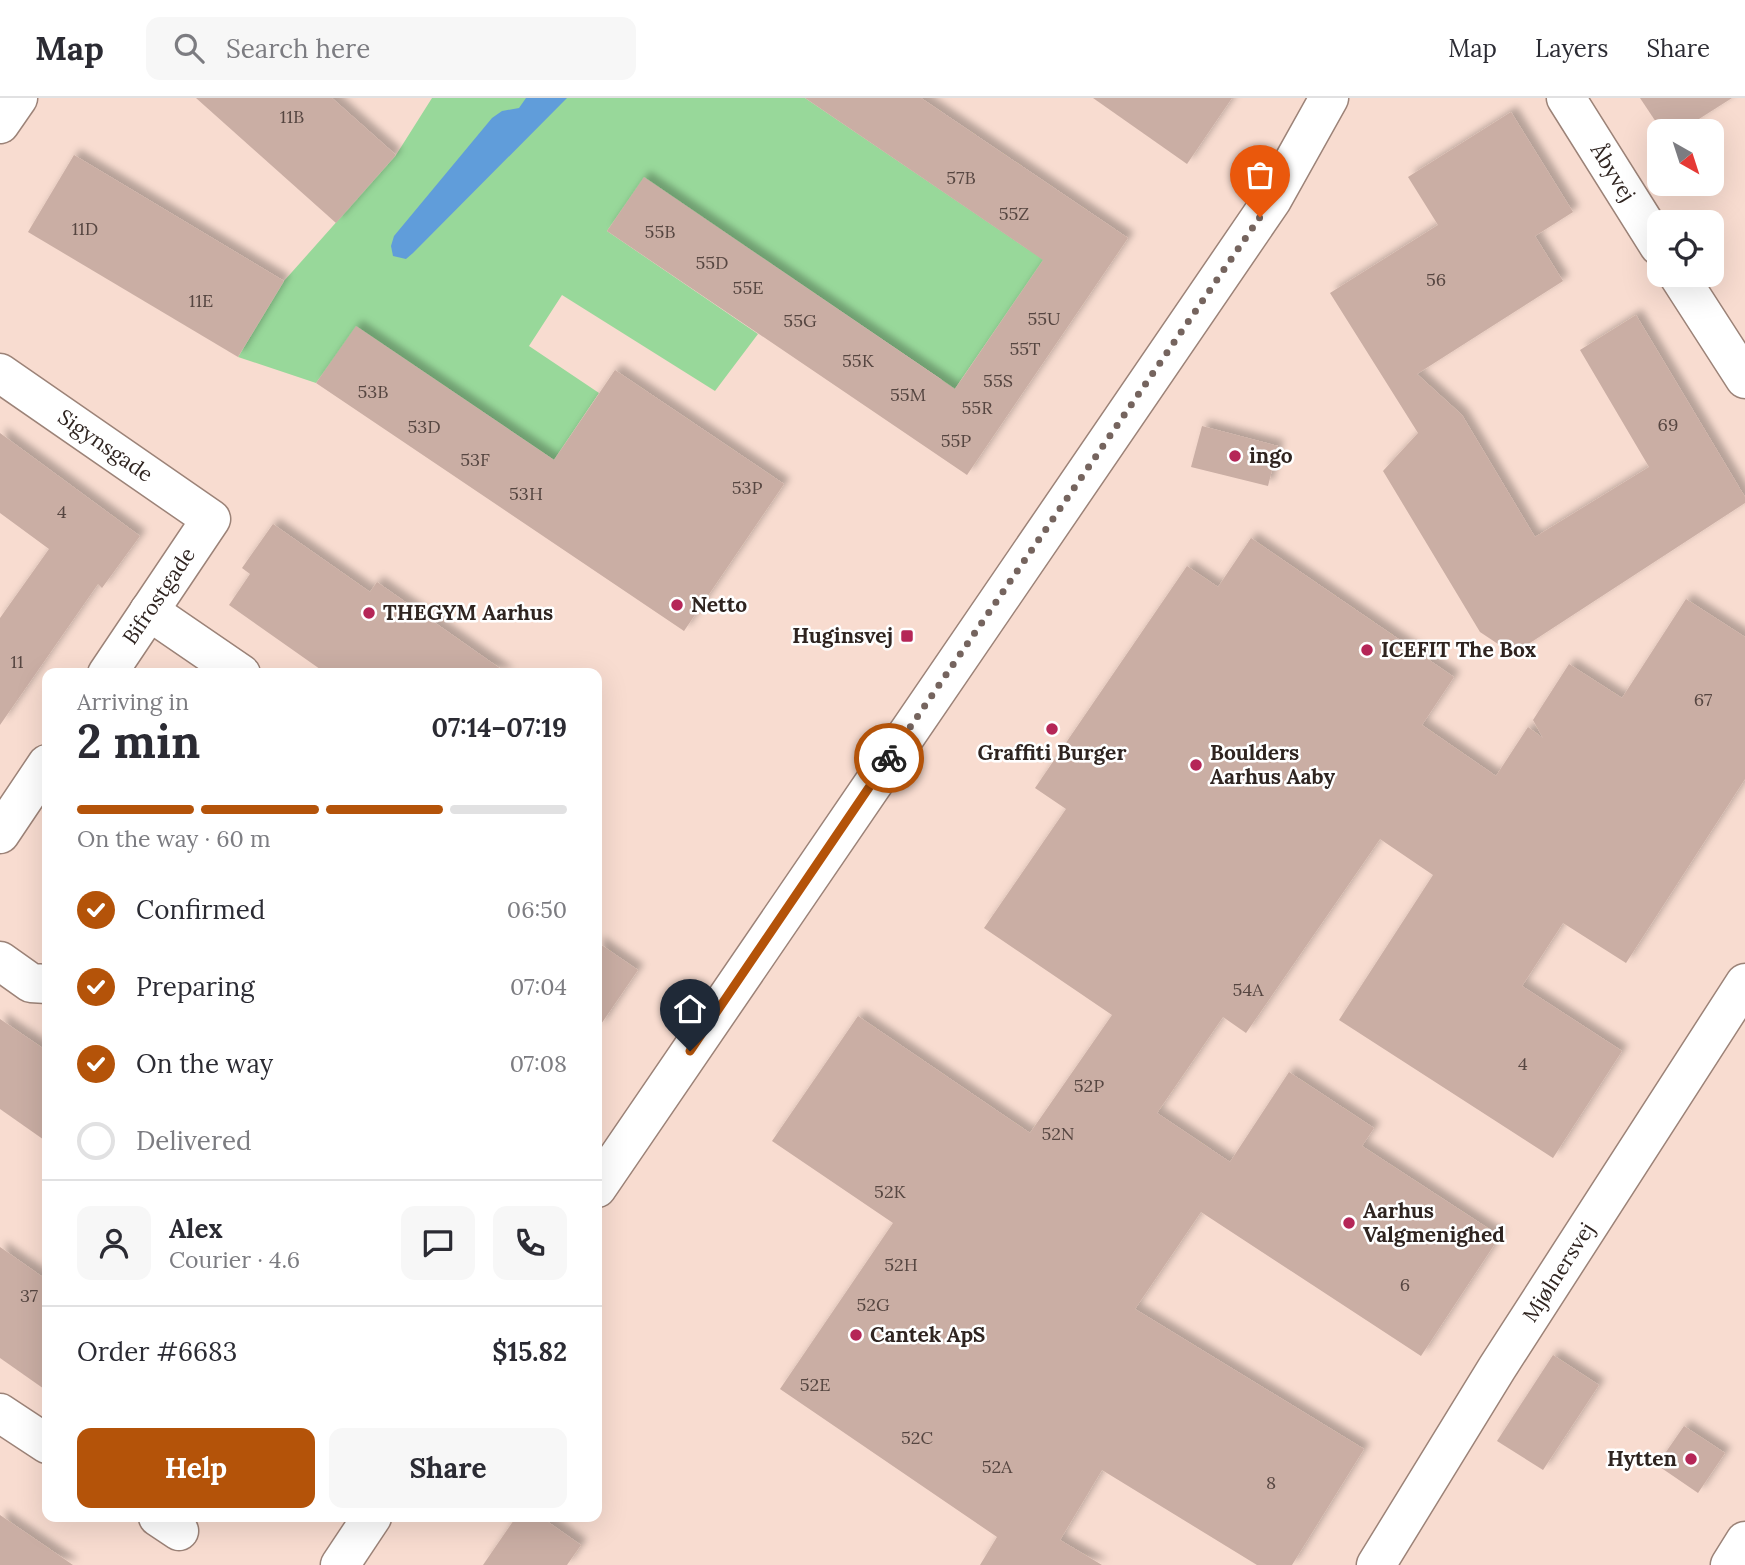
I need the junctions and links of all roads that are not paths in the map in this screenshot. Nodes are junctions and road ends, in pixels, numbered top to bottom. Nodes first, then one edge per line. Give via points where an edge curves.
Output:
1 (18, 98) edge
2 (1566, 98) edge
3 (1330, 102) edge
4 (0, 124) edge
5 (1647, 227) edge
6 (1686, 287) edge
7 (0, 373) edge
8 (1745, 379) edge
9 (211, 519) joint
10 (149, 611) junction
11 (111, 668) edge
12 (232, 668) edge
13 (42, 771) edge
14 (0, 834) edge
15 (0, 961) edge
16 (1745, 983) edge
17 (42, 984) edge
18 (602, 1181) edge
19 (0, 1413) edge
20 (42, 1441) edge
21 (369, 1522) edge
22 (1745, 1541) edge
23 (340, 1565) edge
24 (1376, 1565) edge
25 (1730, 1565) edge

1 - 4 street
2 - 5 street, Åbyvej
3 - 18 street via 1272,200
6 - 8 street
7 - 9 street, Sigynsgade
9 - 10 street, Bifrostgade
10 - 11 street, Bifrostgade
10 - 12 street
13 - 14 street
15 - 17 street via 31,983
16 - 24 street, Mjølnersvej
19 - 20 street
21 - 23 street
22 - 25 street

